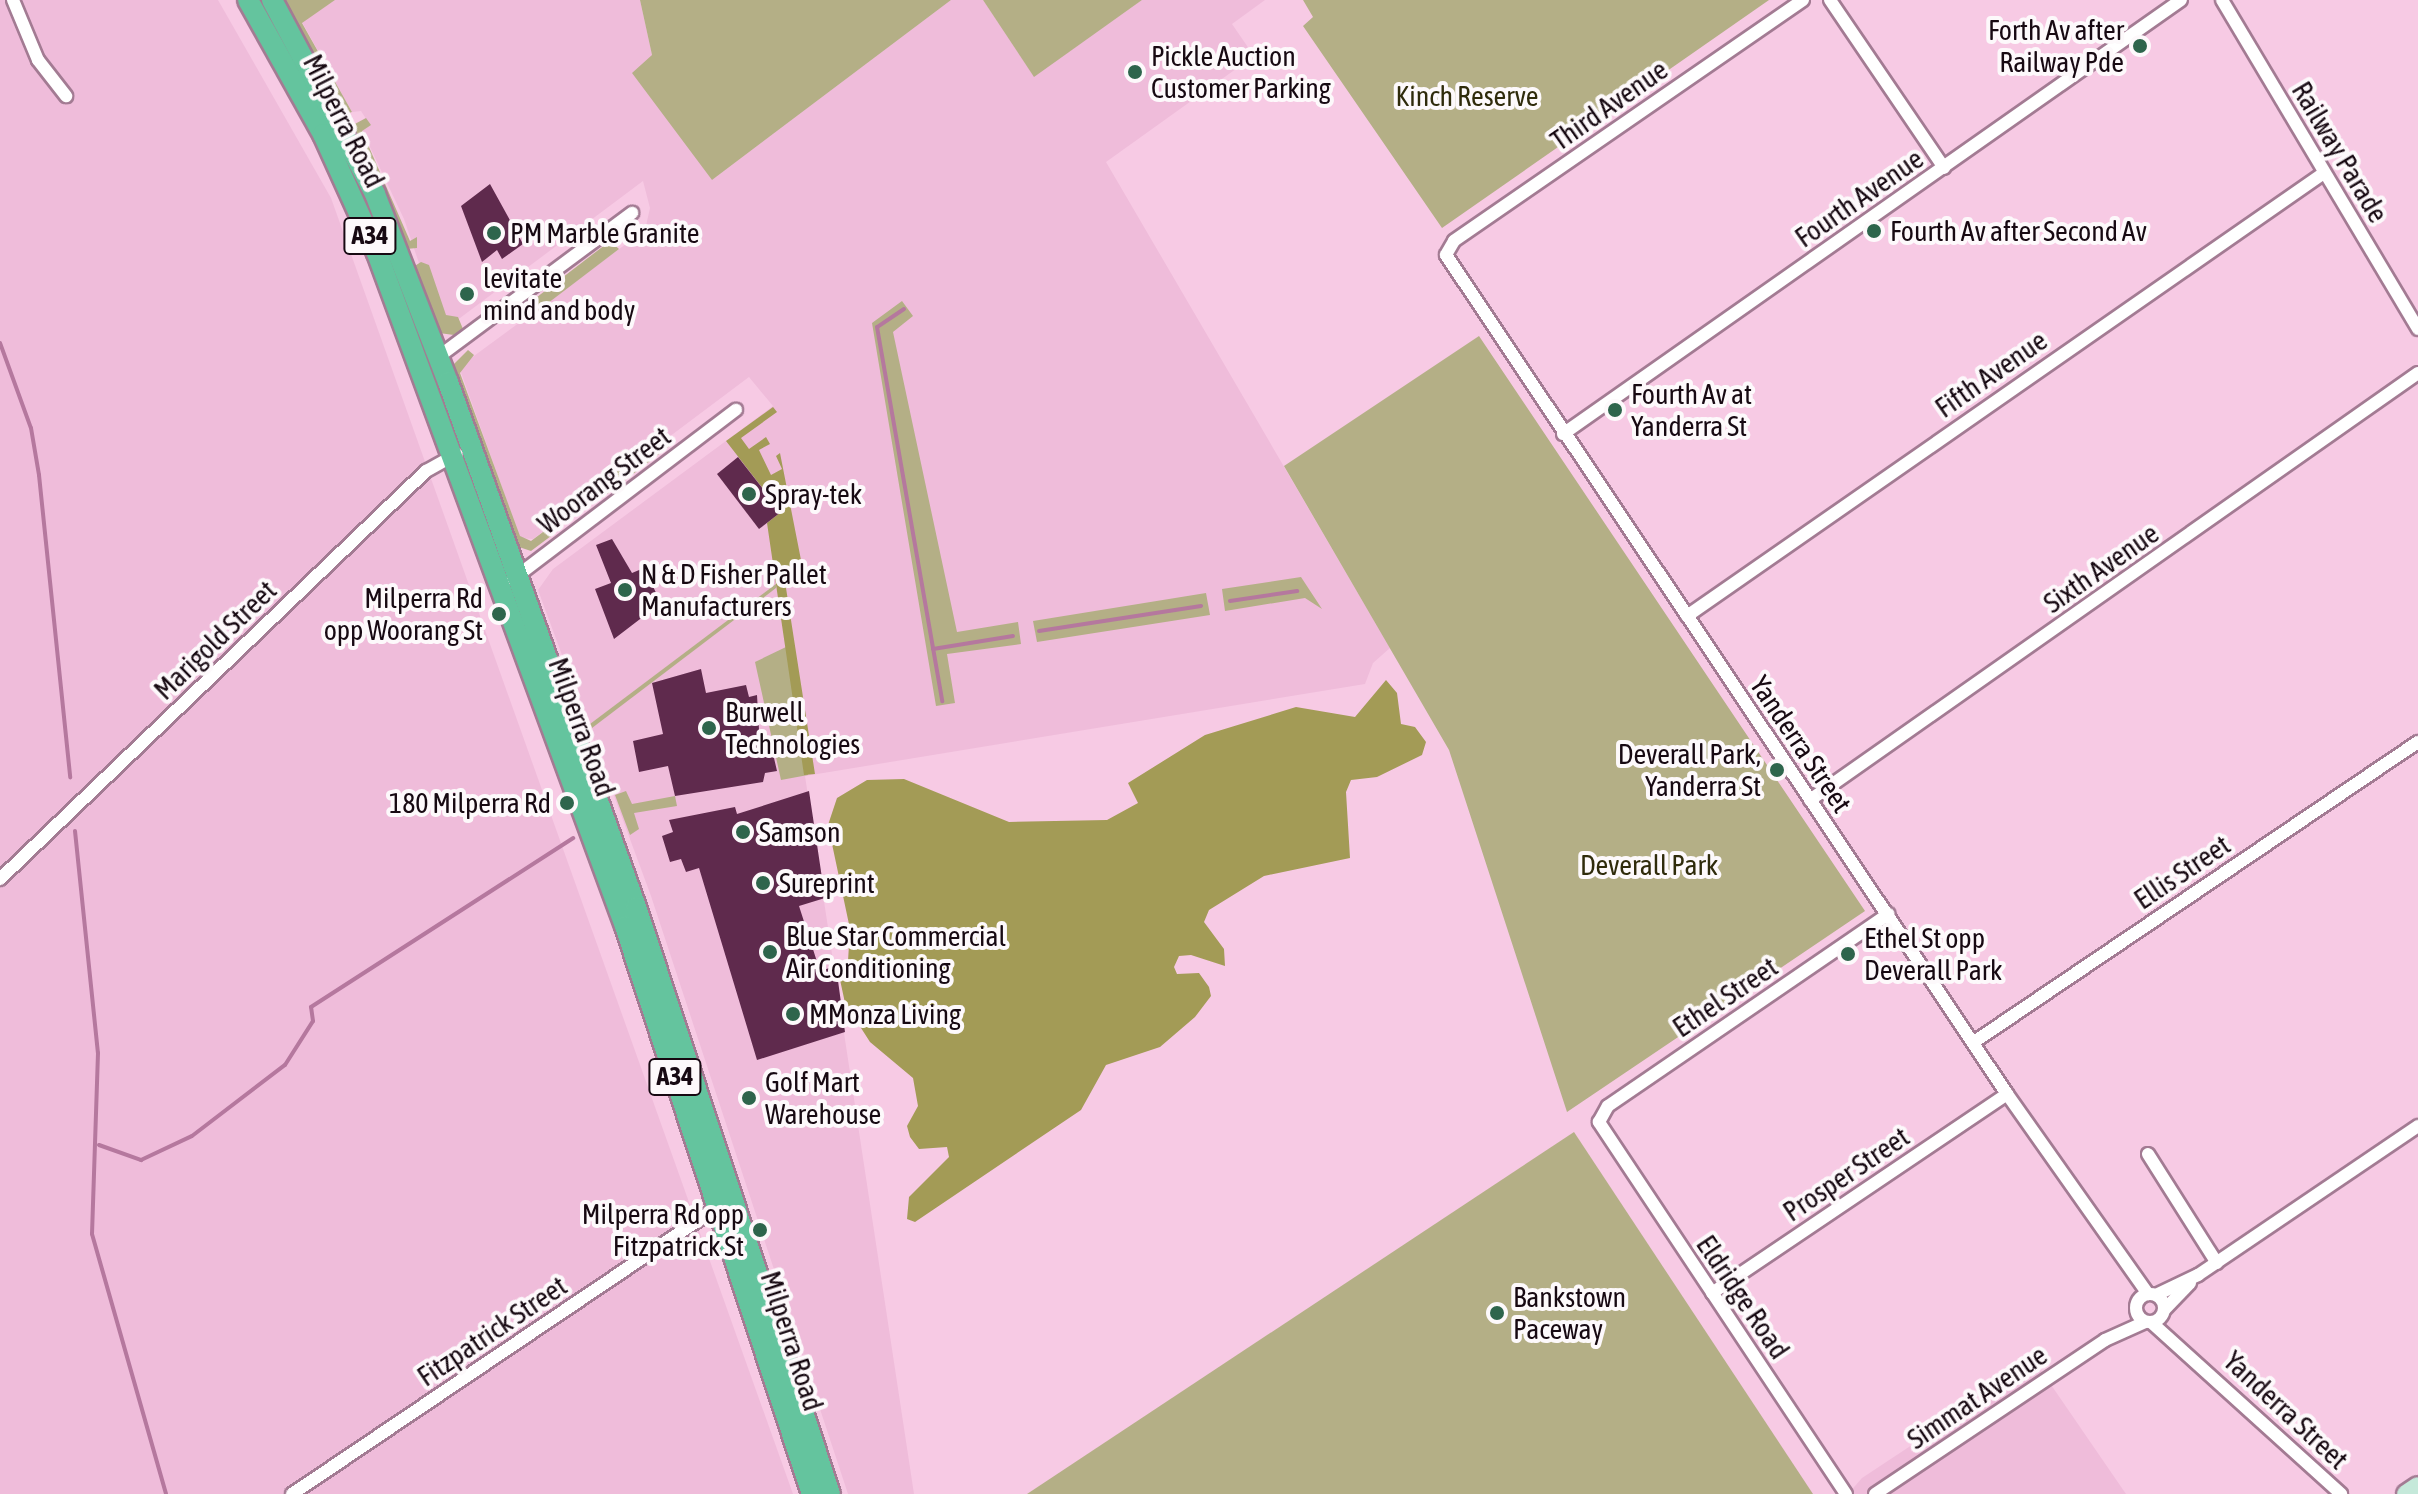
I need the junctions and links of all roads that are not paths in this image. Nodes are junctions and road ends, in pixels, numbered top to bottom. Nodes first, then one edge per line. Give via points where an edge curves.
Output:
1 (13, 0) edge
2 (248, 0) edge
3 (272, 0) edge
4 (1803, 0) edge
5 (1830, 0) edge
6 (2181, 0) edge
7 (2222, 0) edge
8 (66, 96) dead end
9 (1944, 168) junction
10 (2324, 173) junction
11 (632, 213) dead end
12 (1446, 253) joint
13 (2418, 329) edge
14 (438, 357) junction
15 (2418, 373) edge
16 (736, 410) dead end
17 (1563, 434) junction
18 (471, 447) junction
19 (451, 457) junction
20 (508, 583) junction
21 (1687, 616) junction
22 (2418, 742) edge
23 (1810, 800) junction
24 (0, 879) edge
25 (1888, 914) junction
26 (1974, 1042) junction
27 (2007, 1094) junction
28 (1599, 1126) joint
29 (2418, 1126) edge
30 (2148, 1154) dead end
31 (718, 1207) junction
32 (2217, 1263) junction
33 (2198, 1275) junction
34 (1712, 1293) junction
35 (2145, 1300) junction
36 (2156, 1317) junction
37 (2105, 1340) junction
38 (2418, 1486) edge
39 (292, 1494) edge
40 (812, 1494) edge
41 (830, 1494) edge
42 (1846, 1494) edge
43 (1875, 1494) edge
44 (2341, 1494) edge
45 (2406, 1494) edge

1 - 8 street via 38,60
2 - 19 highway, Milperra Road / A34 via 350,188
3 - 14 highway, Milperra Road / A34 via 375,194
4 - 12 street, Third Avenue
5 - 9 street
6 - 9 street, Fourth Avenue
7 - 10 street, Railway Parade
9 - 17 street, Fourth Avenue
10 - 13 street, Railway Parade
10 - 21 street, Fifth Avenue
11 - 14 street
12 - 17 street, Yanderra Street
14 - 18 highway, Milperra Road / A34
15 - 23 street, Sixth Avenue
16 - 20 street, Woorang Street
17 - 21 street, Yanderra Street
18 - 19 street, Marigold Street
18 - 20 highway, Milperra Road / A34
19 - 20 highway, Milperra Road / A34
19 - 24 street, Marigold Street via 426,471
20 - 31 highway, Milperra Road / A34
20 - 41 highway, Milperra Road / A34 via 636,907
21 - 23 street, Yanderra Street
22 - 26 street, Ellis Street
23 - 25 street, Yanderra Street
25 - 26 street, Yanderra Street
25 - 28 street, Ethel Street via 1608,1106
26 - 27 street, Yanderra Street
27 - 34 street, Prosper Street
27 - 35 street, Yanderra Street
28 - 34 street, Eldridge Road
29 - 32 street, Simmat Avenue
30 - 32 street
31 - 39 street, Fitzpatrick Street
31 - 40 highway, Milperra Road / A34
32 - 33 street, Simmat Avenue
33 - 35 street, Simmat Avenue
33 - 36 street, Simmat Avenue
34 - 42 street, Eldridge Road
35 - 36 street
35 - 36 street
35 - 37 street, Simmat Avenue
36 - 37 street, Simmat Avenue
36 - 44 street, Yanderra Street
37 - 43 street, Simmat Avenue
38 - 45 main road

